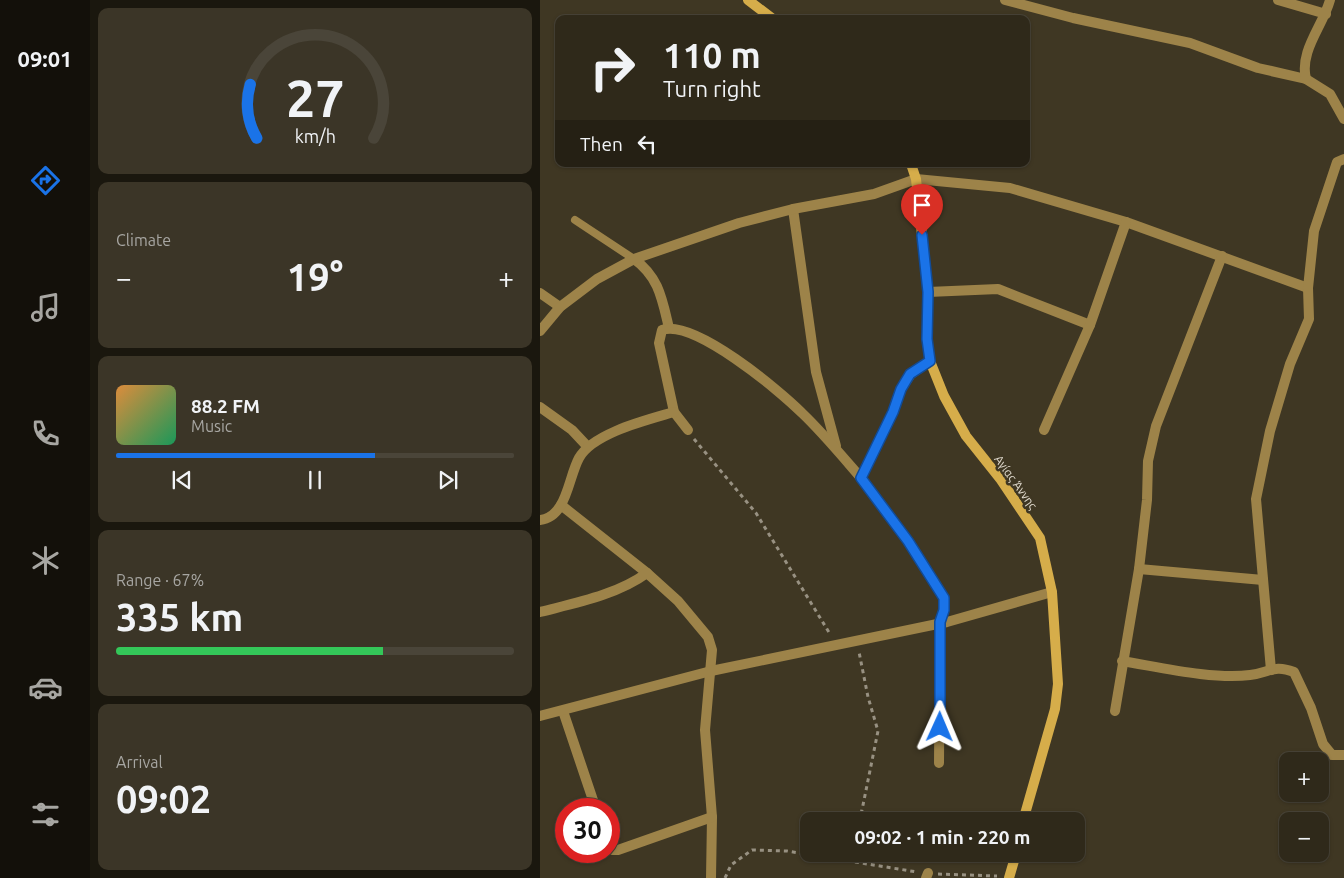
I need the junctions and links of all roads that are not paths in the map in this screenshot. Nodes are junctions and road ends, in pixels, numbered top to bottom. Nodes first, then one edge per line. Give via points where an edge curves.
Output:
1 (748, 0) edge
2 (1005, 0) edge
3 (1278, 0) edge
4 (1330, 0) edge
5 (1326, 14) junction
6 (769, 15) edge
7 (1306, 79) junction
8 (1344, 119) edge
9 (1344, 159) edge
10 (912, 167) edge
11 (916, 179) junction
12 (793, 209) junction
13 (575, 220) dead end
14 (1126, 222) junction
15 (1222, 256) junction
16 (634, 259) junction
17 (1308, 288) junction
18 (928, 292) junction
19 (540, 293) edge
20 (560, 307) junction
21 (1090, 325) junction
22 (669, 328) junction
23 (540, 331) edge
24 (930, 361) junction
25 (540, 407) edge
26 (674, 412) junction
27 (688, 430) road end
28 (1044, 430) dead end
29 (587, 446) junction
30 (837, 449) junction
31 (861, 478) junction
32 (560, 505) junction
33 (540, 520) edge
34 (1139, 569) junction
35 (647, 573) junction
36 (1263, 580) junction
37 (1052, 592) junction
38 (540, 612) edge
39 (940, 622) junction
40 (1122, 661) junction
41 (1271, 670) junction
42 (711, 671) junction
43 (563, 711) junction
44 (1114, 711) dead end
45 (540, 716) edge
46 (1344, 755) edge
47 (939, 763) dead end
48 (592, 798) edge
49 (1026, 812) edge
50 (712, 817) junction
51 (620, 849) edge
52 (1014, 862) edge
53 (1010, 877) edge
54 (711, 878) edge

1 - 6 street
2 - 7 street via 1190,43 1258,68
3 - 5 street
4 - 5 street
5 - 7 street via 1305,59
7 - 8 street via 1330,94
9 - 17 street via 1337,162 1314,231
10 - 11 street, Αγίας Άννης
11 - 12 street via 874,194
11 - 14 street via 1010,188
11 - 18 street, Αγίας Άννης
12 - 16 street via 739,223
12 - 30 street via 816,372
13 - 16 lane
14 - 15 street
14 - 21 street
15 - 17 street
15 - 34 street via 1156,426 1148,462
16 - 20 street via 597,279
16 - 22 street via 648,269 654,279
17 - 36 street via 1309,319 1290,364 1270,431 1257,492
18 - 21 street via 998,290
18 - 24 street, Αγίας Άννης
19 - 20 street
20 - 23 street
21 - 28 street
22 - 26 street via 662,330 659,343
22 - 30 street via 693,333 747,366 802,412
24 - 31 street via 910,374 901,389
24 - 37 street, Αγίας Άννης via 944,396 966,436 1040,538
25 - 29 street via 572,430
26 - 27 street
26 - 29 street via 638,422
29 - 32 street via 578,459
30 - 31 street
31 - 39 street via 908,541 944,598
32 - 33 street via 557,512
32 - 35 street
34 - 36 street
34 - 40 street
35 - 38 street via 638,580 594,597
35 - 42 street via 678,601 708,637 712,650
36 - 41 street
37 - 39 street
37 - 49 street, Αγίας Άννης via 1058,684 1055,709
39 - 42 street
39 - 47 street
40 - 41 street via 1213,675 1249,676
40 - 44 street
41 - 46 street via 1281,666 1294,672 1312,708 1323,744 1332,755
42 - 43 street
42 - 50 street via 705,730
43 - 45 street
43 - 48 street
50 - 51 street
50 - 54 street
52 - 53 street

